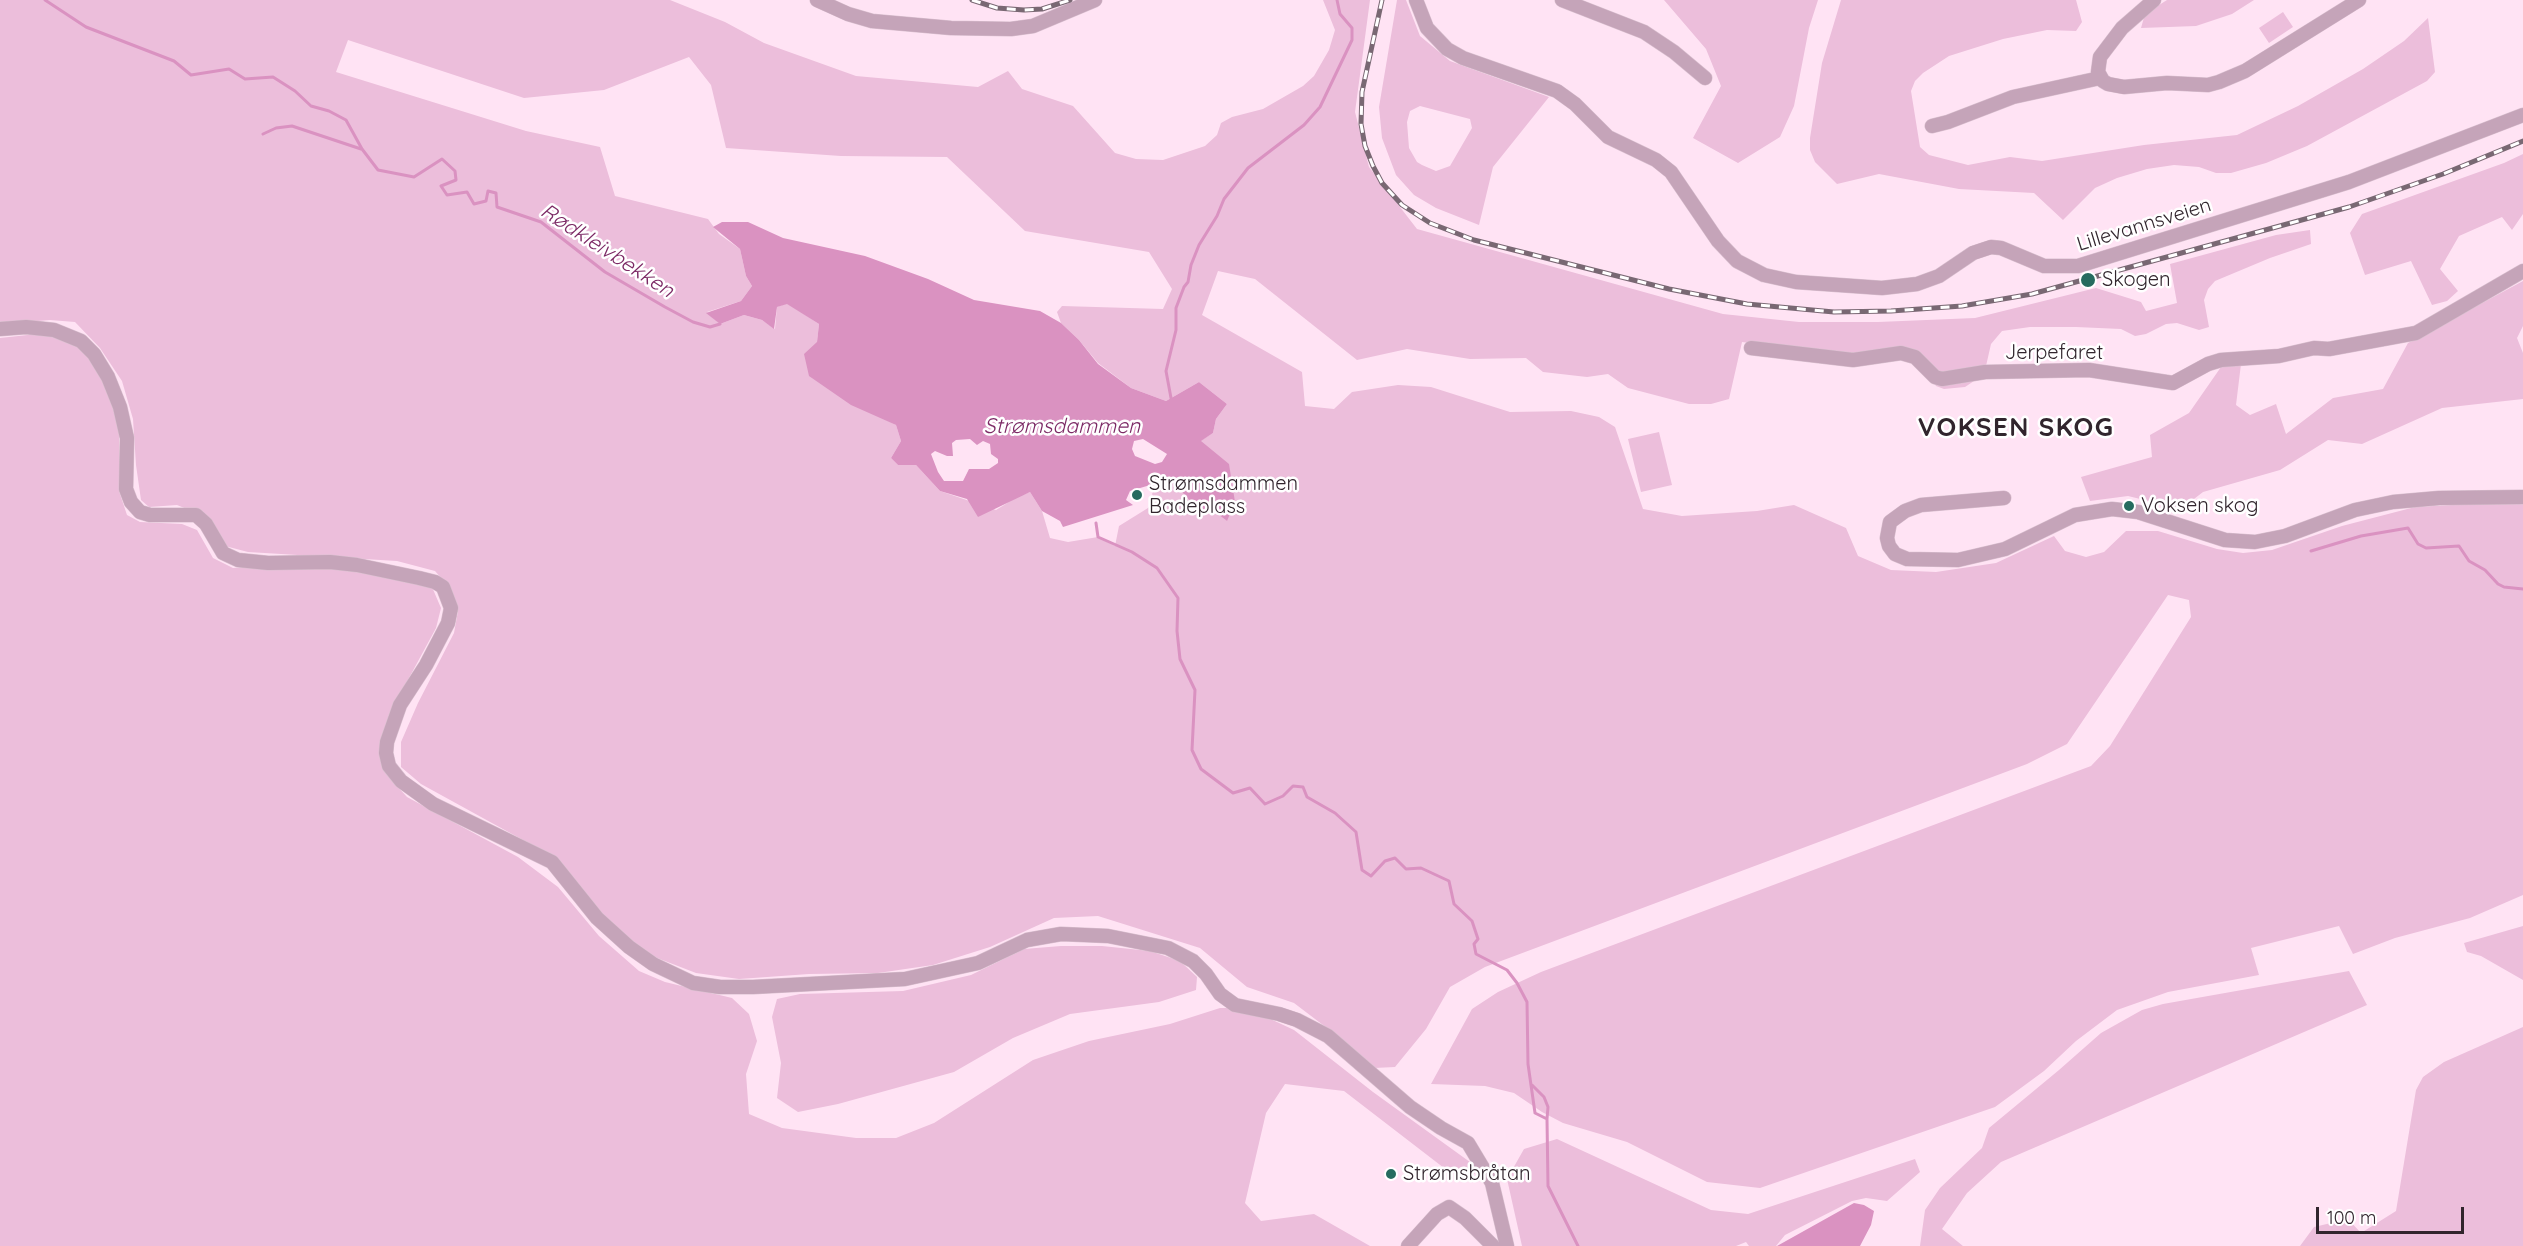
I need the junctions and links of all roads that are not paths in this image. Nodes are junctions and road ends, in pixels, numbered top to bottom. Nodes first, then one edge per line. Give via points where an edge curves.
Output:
1 (817, 0) edge
2 (1095, 0) edge
3 (1416, 0) edge
4 (1562, 0) edge
5 (2154, 0) edge
6 (2359, 0) edge
7 (1705, 78) dead end
8 (2100, 78) junction
9 (2523, 115) edge
10 (1932, 126) dead end
11 (2523, 271) edge
12 (0, 329) edge
13 (1751, 348) dead end
14 (2523, 497) edge
15 (2004, 498) dead end
16 (1408, 1246) edge
17 (1493, 1246) edge
18 (1507, 1246) edge

1 - 2 street via 872,21 1011,29 1033,26
3 - 9 street, Lillevannsveien via 1427,28 1447,49 1557,91 1608,137 1656,160 1671,172 1718,241 1737,261 1764,275 1796,282 1882,288 1917,284 1990,247 2044,266 2078,266 2349,182
4 - 7 street via 1644,32
5 - 8 street via 2108,44 2097,65
6 - 8 street via 2245,71 2220,82 2115,87
8 - 10 street via 2013,97
11 - 13 street, Jerpefaret via 2416,333 2329,349 2221,360 2173,383 2089,370 1985,372 1942,379 1915,357 1900,353 1852,360
12 - 18 street via 54,330 81,341 94,354 120,407 127,438 126,489 140,512 196,515 223,553 238,560 357,565 443,587 451,608 448,623 400,705 387,742 389,766 401,781 433,804 552,862 602,924 653,964 693,982 753,987 905,979 978,963 1027,940 1061,934 1108,936 1168,948 1193,961 1220,994 1235,1005 1298,1020 1328,1036 1410,1107 1468,1143 1492,1183
14 - 15 street via 2393,502 2255,542 2224,540 2126,510 2092,511 2066,519 2005,549 1958,560 1907,559 1889,546 1890,522 1905,512 1922,505
16 - 17 street via 1437,1214 1449,1207

